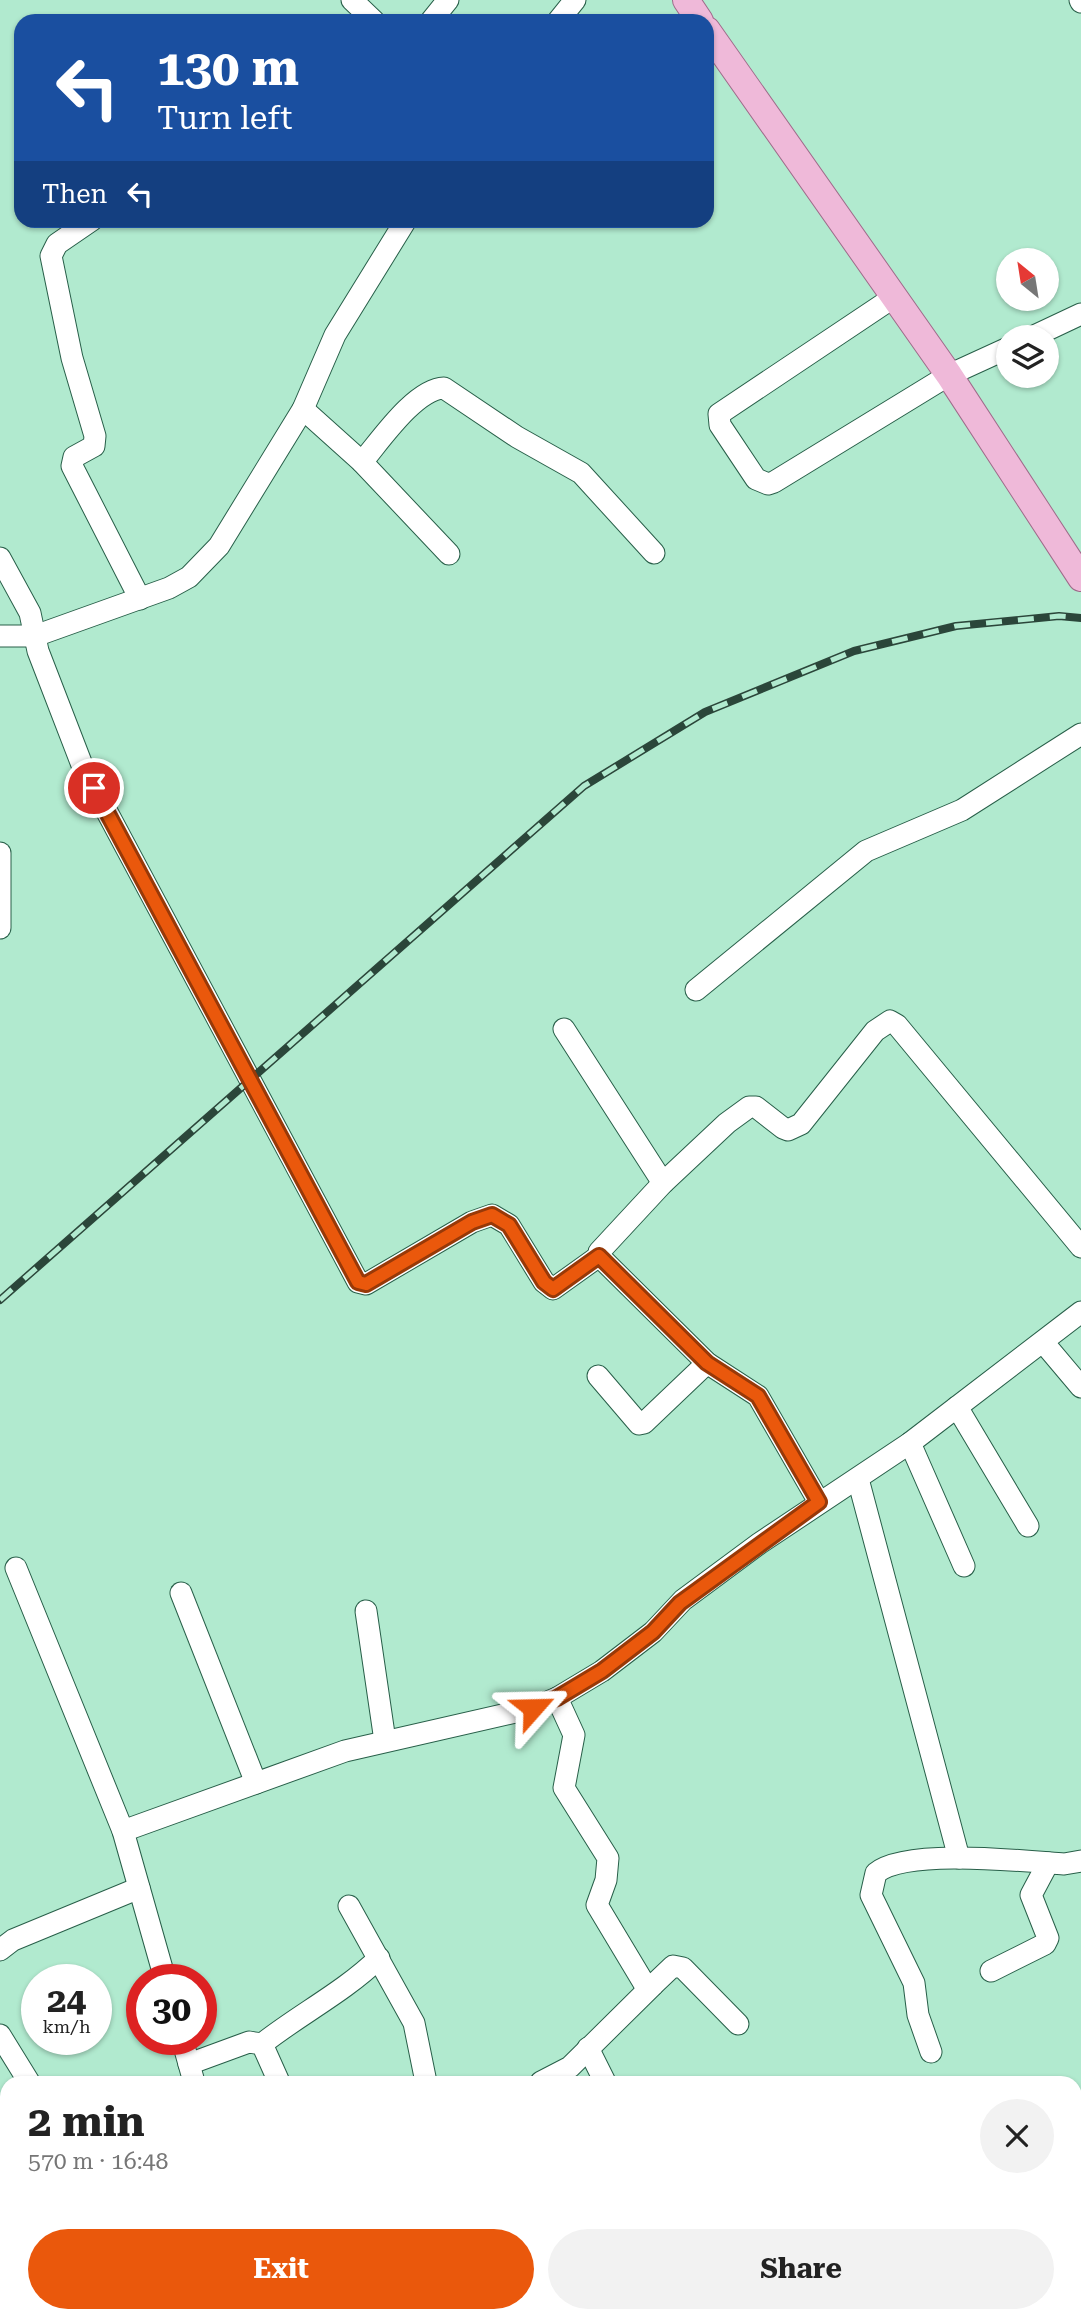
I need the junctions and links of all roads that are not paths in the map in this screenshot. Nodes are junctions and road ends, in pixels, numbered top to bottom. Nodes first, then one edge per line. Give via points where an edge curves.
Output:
1 (352, 0) edge
2 (448, 0) edge
3 (575, 0) edge
4 (367, 14) edge
5 (436, 14) edge
6 (564, 14) edge
7 (714, 40) edge
8 (80, 228) edge
9 (396, 228) edge
10 (894, 297) junction
11 (1081, 314) edge
12 (1058, 325) edge
13 (996, 353) edge
14 (949, 375) junction
15 (303, 409) junction
16 (362, 462) junction
17 (654, 553) dead end
18 (449, 554) dead end
19 (0, 558) edge
20 (1081, 578) edge
21 (140, 599) junction
22 (0, 636) edge
23 (35, 636) junction
24 (1081, 734) edge
25 (0, 853) edge
26 (0, 928) edge
27 (696, 990) dead end
28 (564, 1029) dead end
29 (663, 1183) junction
30 (1081, 1247) edge
31 (599, 1256) junction
32 (1081, 1312) edge
33 (1043, 1342) junction
34 (707, 1363) junction
35 (598, 1376) dead end
36 (1081, 1387) edge
37 (957, 1407) junction
38 (910, 1443) junction
39 (858, 1479) junction
40 (819, 1502) junction
41 (1028, 1526) dead end
42 (964, 1566) dead end
43 (16, 1568) dead end
44 (181, 1594) dead end
45 (366, 1611) dead end
46 (557, 1698) junction
47 (385, 1741) junction
48 (256, 1783) junction
49 (124, 1831) junction
50 (959, 1858) junction
51 (1081, 1861) edge
52 (1048, 1863) junction
53 (139, 1888) junction
54 (348, 1906) dead end
55 (0, 1950) edge
56 (379, 1958) junction
57 (161, 1964) edge
58 (991, 1971) dead end
59 (653, 1985) junction
60 (738, 2024) dead end
61 (0, 2035) edge
62 (262, 2044) junction
63 (589, 2048) junction
64 (931, 2052) dead end
65 (187, 2055) edge
66 (192, 2073) edge
67 (25, 2076) edge
68 (276, 2076) edge
69 (425, 2076) edge
70 (553, 2076) edge
71 (602, 2076) edge

1 - 4 street
2 - 5 street
3 - 6 street
7 - 10 main road
8 - 21 street via 57,244 51,256 72,358 95,436 94,446 74,457 72,466
9 - 15 street via 335,335
10 - 14 main road
10 - 14 street via 719,414 720,425 756,479 774,482
11 - 12 street
13 - 14 street
14 - 20 main road
15 - 16 street
15 - 21 street via 205,562 182,582
16 - 17 street via 412,404 435,388 444,388 581,473
16 - 18 street
19 - 23 street via 30,613
21 - 23 street
22 - 23 street
23 - 31 street via 82,765 358,1282 366,1284 492,1215 509,1225 553,1289
24 - 27 street via 962,810 866,851
25 - 26 street
28 - 29 street
29 - 30 street via 749,1107 756,1107 788,1130 801,1124 875,1031 890,1021
29 - 31 street
31 - 34 street
32 - 33 street
33 - 36 street
33 - 37 street
34 - 35 street via 644,1423 635,1421
34 - 40 street via 758,1396
37 - 38 street
37 - 41 street
38 - 39 street
38 - 42 street
39 - 40 street
39 - 50 street
40 - 46 street via 680,1603 621,1657
43 - 49 street
44 - 48 street
45 - 47 street
46 - 47 street via 533,1708
46 - 59 street via 575,1735 564,1788 608,1858 597,1905 639,1978 645,1985
47 - 48 street
48 - 49 street
49 - 53 street
50 - 52 street
50 - 64 street via 889,1865 876,1873 871,1884 871,1895 914,1983 918,2015
51 - 52 street
52 - 58 street via 1031,1895 1048,1938 1045,1944
53 - 55 street via 13,1940
53 - 57 street
54 - 56 street
56 - 62 street via 351,1983
56 - 69 street via 414,2023
59 - 60 street via 667,1969 683,1968
59 - 63 street
61 - 67 street
62 - 66 street via 249,2042
62 - 68 street
63 - 70 street
63 - 71 street
65 - 66 street

